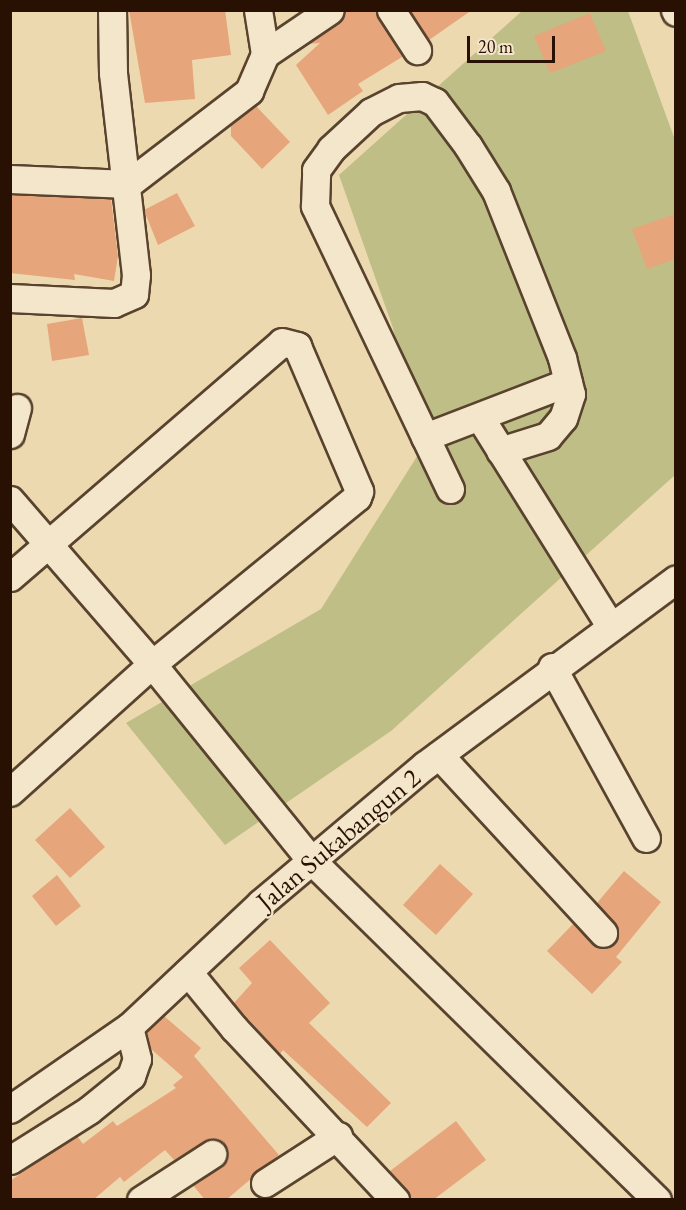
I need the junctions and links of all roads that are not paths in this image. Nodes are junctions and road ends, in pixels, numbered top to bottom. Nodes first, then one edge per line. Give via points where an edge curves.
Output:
1 (112, 10) edge
2 (258, 10) edge
3 (330, 10) edge
4 (391, 10) edge
5 (417, 50) dead end
6 (265, 54) junction
7 (10, 179) edge
8 (128, 184) junction
9 (10, 298) edge
10 (568, 382) junction
11 (17, 408) dead end
12 (480, 418) junction
13 (10, 434) edge
14 (425, 437) junction
15 (500, 450) junction
16 (450, 489) dead end
17 (10, 500) edge
18 (50, 545) junction
19 (10, 577) edge
20 (675, 579) edge
21 (609, 624) junction
22 (152, 664) junction
23 (552, 667) junction
24 (439, 754) junction
25 (10, 792) edge
26 (646, 838) dead end
27 (311, 860) junction
28 (603, 933) dead end
29 (188, 972) junction
30 (129, 1027) junction
31 (59, 1077) junction
32 (10, 1109) edge
33 (89, 1110) junction
34 (338, 1136) junction
35 (212, 1154) dead end
36 (11, 1160) edge
37 (265, 1183) dead end
38 (159, 1195) edge
39 (395, 1200) edge
40 (657, 1200) edge

1 - 8 street via 113,74
2 - 6 street
3 - 6 street
4 - 5 street
6 - 8 street via 249,91
7 - 8 street
8 - 9 street via 136,275 134,294 128,299
10 - 12 street
10 - 14 street via 496,191 435,102 422,96 399,98 371,112 332,149 316,171 315,206
10 - 15 street via 571,394 563,418 548,436
11 - 13 street
12 - 14 street
12 - 15 street
14 - 16 street
15 - 21 street
17 - 18 street
18 - 19 street
18 - 22 street
18 - 22 street via 282,342 297,346 359,490 357,497
20 - 21 street, Jalan Sukabangun 2
21 - 23 street, Jalan Sukabangun 2
22 - 25 street
22 - 27 street
23 - 24 street, Jalan Sukabangun 2
23 - 26 street
24 - 27 street, Jalan Sukabangun 2
24 - 28 street
27 - 29 street, Jalan Sukabangun 2
27 - 40 street
29 - 30 street, Jalan Sukabangun 2
29 - 34 street via 234,1028
30 - 31 street, Jalan Sukabangun 2
30 - 33 street via 137,1059 131,1076
31 - 32 street, Jalan Sukabangun 2
31 - 33 street
33 - 36 street
34 - 37 street
34 - 39 street
35 - 38 street

